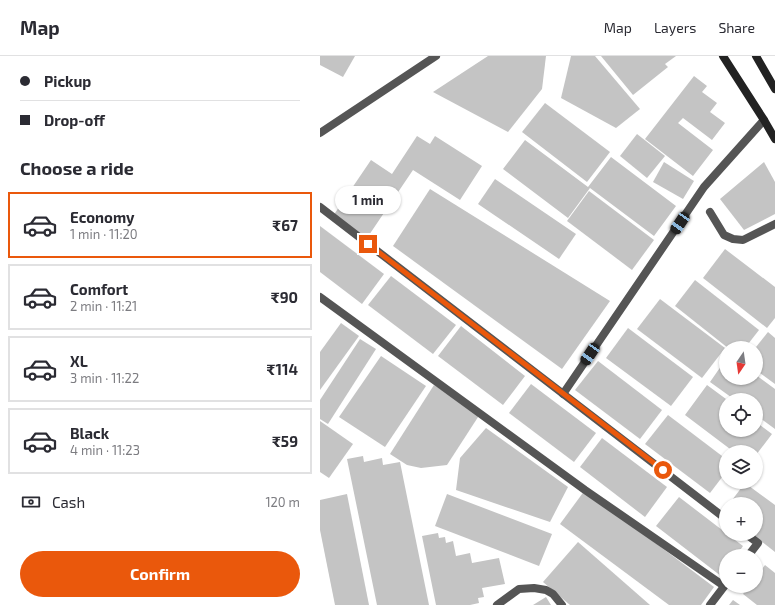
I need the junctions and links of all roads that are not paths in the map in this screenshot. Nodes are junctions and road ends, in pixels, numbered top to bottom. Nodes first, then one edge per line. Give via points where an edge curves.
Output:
1 (436, 56) edge
2 (723, 56) edge
3 (756, 56) edge
4 (775, 89) edge
5 (764, 120) junction
6 (320, 133) edge
7 (775, 139) edge
8 (320, 207) edge
9 (710, 212) dead end
10 (775, 224) edge
11 (320, 297) edge
12 (563, 394) junction
13 (719, 514) edge
14 (755, 541) edge
15 (753, 549) edge
16 (719, 581) edge
17 (719, 593) edge
18 (498, 605) edge
19 (562, 605) edge
20 (710, 605) edge

1 - 6 street
2 - 5 main road
3 - 4 main road
5 - 7 main road
5 - 12 street via 704,187
8 - 12 street
9 - 10 street via 724,235 733,239 743,240
11 - 16 street via 585,490
12 - 13 street
14 - 15 street via 758,543
17 - 20 street
18 - 19 street via 519,589 534,588 553,594

